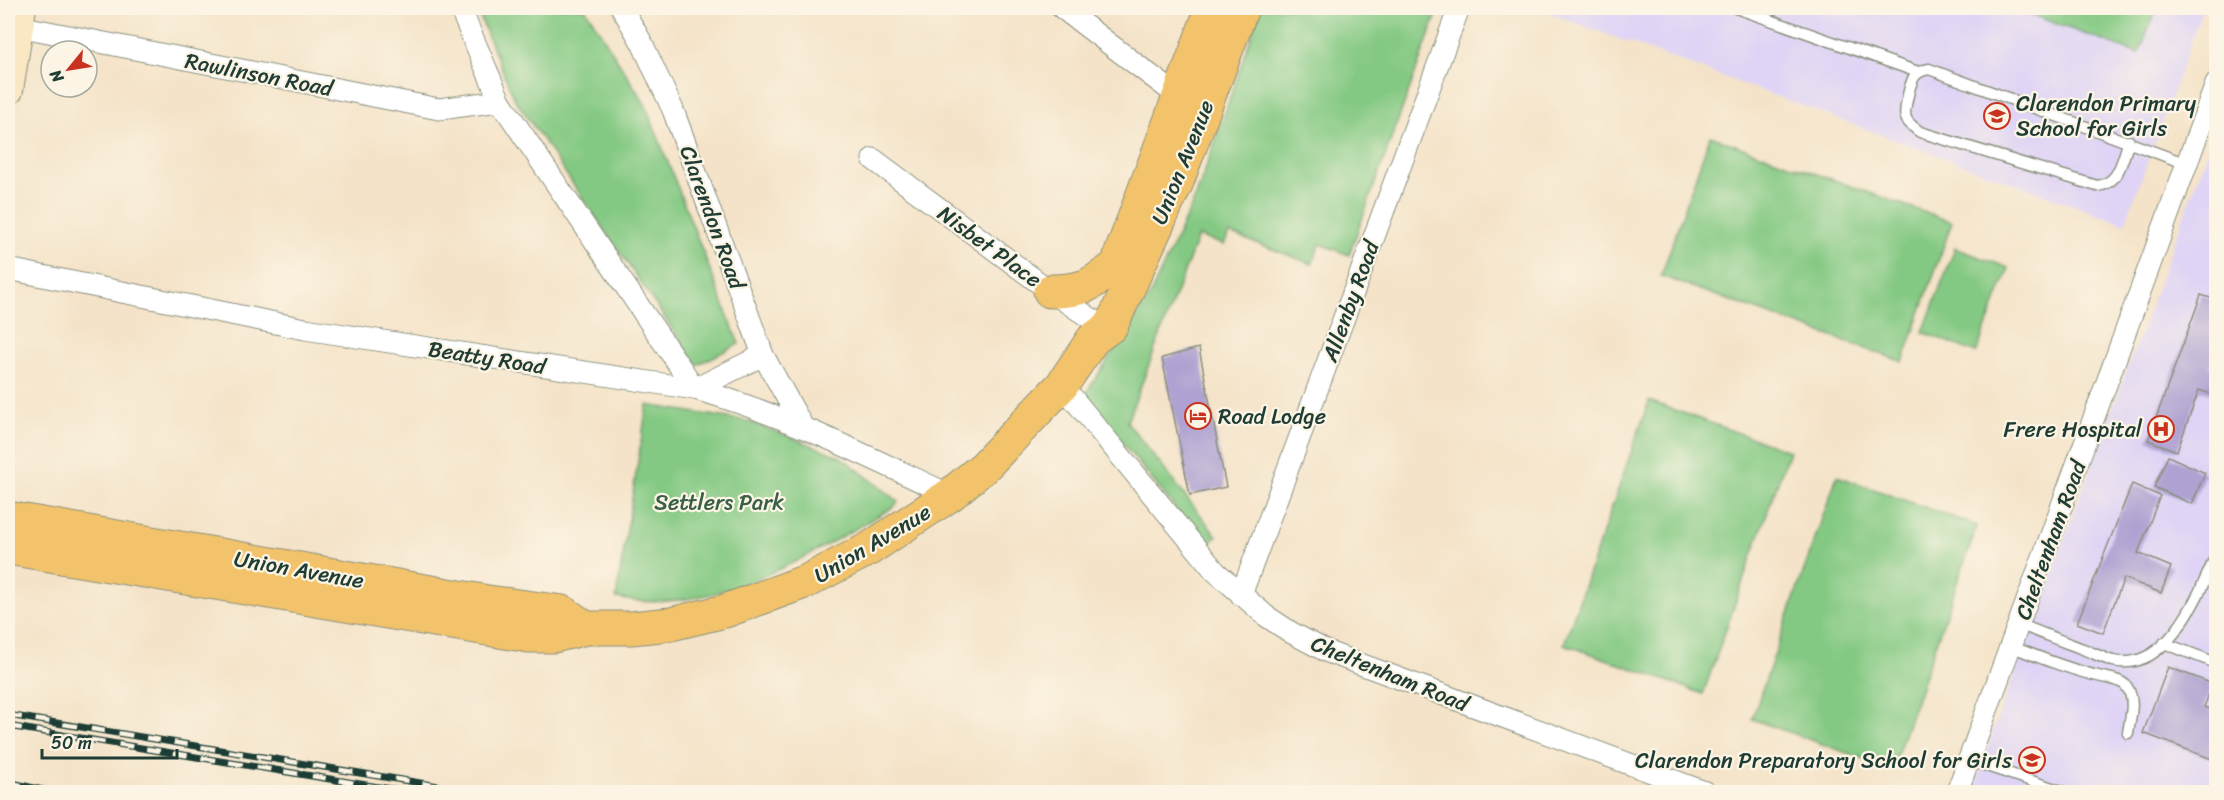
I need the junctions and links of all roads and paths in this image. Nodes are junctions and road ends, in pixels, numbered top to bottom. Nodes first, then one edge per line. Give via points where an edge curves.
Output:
1 (460, 8) edge
2 (622, 8) edge
3 (1062, 8) edge
4 (1212, 8) edge
5 (1242, 8) edge
6 (1459, 8) edge
7 (1736, 8) edge
8 (20, 17) edge
9 (1918, 72) junction
10 (2217, 84) edge
11 (8, 90) edge
12 (500, 101) junction
13 (1191, 105) junction
14 (2129, 141) junction
15 (873, 159) dead end
16 (2187, 164) junction
17 (1115, 267) junction
18 (8, 269) edge
19 (1050, 291) junction
20 (1099, 328) junction
21 (763, 355) junction
22 (1062, 385) junction
23 (695, 389) junction
24 (803, 427) junction
25 (950, 495) junction
26 (8, 518) edge
27 (8, 548) edge
28 (2217, 555) edge
29 (1241, 596) junction
30 (2019, 624) junction
31 (586, 628) junction
32 (2164, 644) junction
33 (2010, 646) junction
34 (2217, 663) edge
35 (2128, 733) dead end
36 (1969, 760) junction
37 (1693, 790) edge
38 (1957, 792) edge
39 (2064, 792) edge

1 - 12 street
2 - 21 street, Clarendon Road via 674,110
3 - 13 street
4 - 13 main road, Union Avenue
5 - 13 main road, Union Avenue
6 - 29 street, Allenby Road
7 - 9 lane
8 - 11 street
8 - 12 street, Rawlinson Road via 439,109
9 - 14 lane via 1929,69
9 - 14 lane via 1913,78 1905,117 1920,132 2097,186 2113,181
10 - 16 street, Cheltenham Road
12 - 23 street
13 - 17 main road, Union Avenue
13 - 20 main road, Union Avenue via 1176,184
14 - 16 lane
15 - 19 street, Nisbet Place
16 - 30 street, Cheltenham Road
17 - 19 main road via 1085,288
17 - 20 main road, Union Avenue
18 - 23 street, Beatty Road via 305,329
19 - 20 street, Nisbet Place
20 - 22 main road, Union Avenue
21 - 23 street
21 - 24 street, Clarendon Road
22 - 25 main road, Union Avenue via 984,467
22 - 29 street, Cheltenham Road via 1215,571
23 - 24 street, Beatty Road
24 - 25 street, Beatty Road
25 - 31 main road, Union Avenue via 868,549 776,594 671,624
26 - 31 main road, Union Avenue via 563,612
27 - 31 main road, Union Avenue via 529,636 554,636
28 - 32 lane via 2181,624
29 - 37 street, Cheltenham Road via 1292,633 1328,652
30 - 32 lane via 2113,661 2147,658
30 - 33 street, Cheltenham Road
32 - 34 lane
33 - 35 lane via 2127,686 2132,710
33 - 36 street, Cheltenham Road
36 - 38 street, Cheltenham Road
36 - 39 lane

